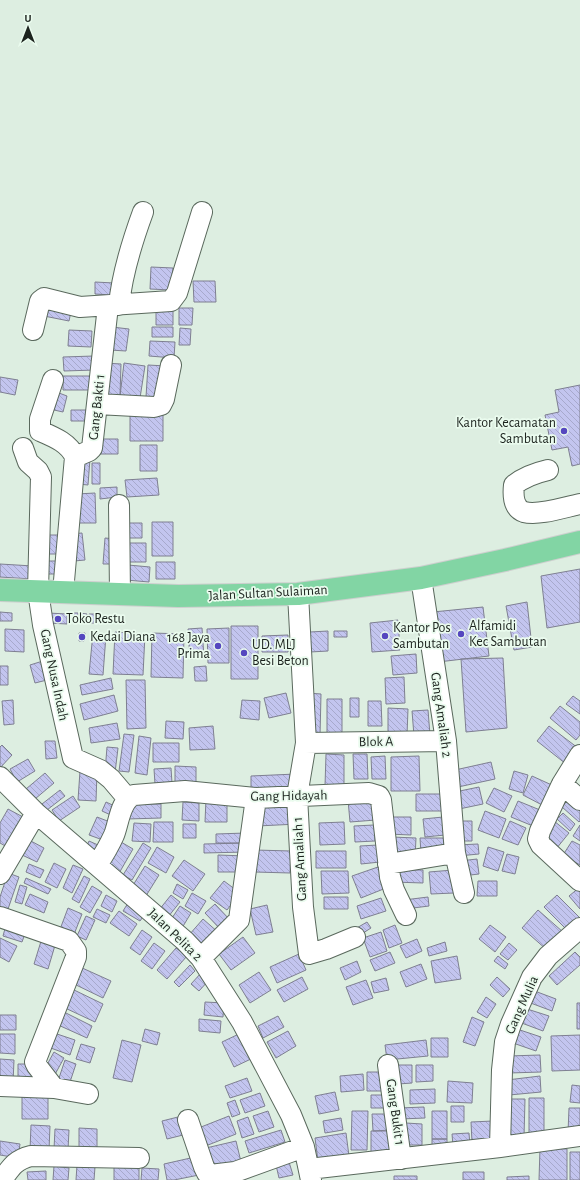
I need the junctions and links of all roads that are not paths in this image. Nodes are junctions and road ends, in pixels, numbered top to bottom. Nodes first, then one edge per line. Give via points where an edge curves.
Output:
1 (143, 212) dead end
2 (202, 212) dead end
3 (114, 306) junction
4 (33, 330) dead end
5 (171, 365) dead end
6 (53, 380) dead end
7 (97, 404) junction
8 (23, 448) dead end
9 (75, 457) junction
10 (548, 470) dead end
11 (580, 504) edge
12 (119, 505) dead end
13 (580, 542) edge
14 (422, 578) junction
15 (0, 590) edge
16 (38, 591) junction
17 (63, 592) junction
18 (120, 594) junction
19 (298, 594) junction
20 (446, 741) junction
21 (306, 743) junction
22 (580, 755) edge
23 (0, 777) edge
24 (562, 784) junction
25 (297, 796) junction
26 (256, 798) junction
27 (128, 799) junction
28 (580, 800) edge
29 (36, 813) junction
30 (455, 853) junction
31 (388, 864) junction
32 (98, 866) junction
33 (0, 874) edge
34 (580, 881) edge
35 (464, 892) dead end
36 (406, 915) dead end
37 (0, 917) edge
38 (580, 928) edge
39 (355, 937) dead end
40 (201, 958) junction
41 (388, 1066) dead end
42 (0, 1086) edge
43 (54, 1088) junction
44 (88, 1094) dead end
45 (188, 1120) dead end
46 (580, 1136) edge
47 (304, 1147) junction
48 (500, 1147) junction
49 (138, 1158) dead end
50 (401, 1159) junction
51 (310, 1174) edge
52 (2, 1180) edge

1 - 3 street, Gang Bakti 1
2 - 3 street via 173,300
3 - 4 street via 80,307 43,299 40,301
3 - 7 street, Gang Bakti 1
5 - 7 street via 161,405 154,407
6 - 9 street via 40,419 40,432 67,446
7 - 9 street, Gang Bakti 1 via 92,448
8 - 16 street, Gang Nusa Indah via 28,462 41,477
9 - 17 street, Gang Bakti 1
10 - 11 street via 535,473 514,485 516,505 523,512 537,513
12 - 18 street
13 - 14 main road, Jalan Sultan Sulaiman
14 - 19 main road, Jalan Sultan Sulaiman
14 - 20 street, Gang Amaliah 2
15 - 16 main road, Jalan Sultan Sulaiman
16 - 17 main road, Jalan Sultan Sulaiman
16 - 27 street, Gang Nusa Indah via 43,625 73,758 100,770
17 - 18 main road, Jalan Sultan Sulaiman
18 - 19 main road, Jalan Sultan Sulaiman
19 - 21 street, Gang Amaliah 1
20 - 21 street, Blok A
20 - 30 street, Gang Amaliah 2
21 - 25 street, Gang Amaliah 1
22 - 24 street
23 - 29 street, Jalan Pelita 2
24 - 28 street
24 - 34 street via 538,839 542,846
25 - 26 street, Gang Hidayah
25 - 31 street, Gang Hidayah via 369,793 379,796
25 - 39 street, Gang Amaliah 1 via 303,907 309,954 326,950
26 - 27 street, Gang Hidayah via 185,791 134,795
26 - 40 street via 239,920
27 - 32 street
29 - 32 street, Jalan Pelita 2
29 - 33 street
30 - 31 street
30 - 35 street, Gang Amaliah 2
31 - 36 street, Gang Hidayah via 394,890
32 - 40 street, Jalan Pelita 2 via 185,941
37 - 43 street via 69,941 76,951 76,957 35,1062
38 - 48 street, Gang Mulia via 548,956 532,977 511,1024 505,1042 502,1070
40 - 47 street, Jalan Pelita 2 via 242,1022 291,1115
41 - 50 street, Gang Bukit 1
42 - 43 street
43 - 44 street
45 - 47 street via 204,1167 210,1175 235,1172
46 - 48 street
47 - 51 street, Jalan Pelita 2
48 - 50 street
49 - 52 street via 31,1156 22,1158 14,1164
50 - 51 street

